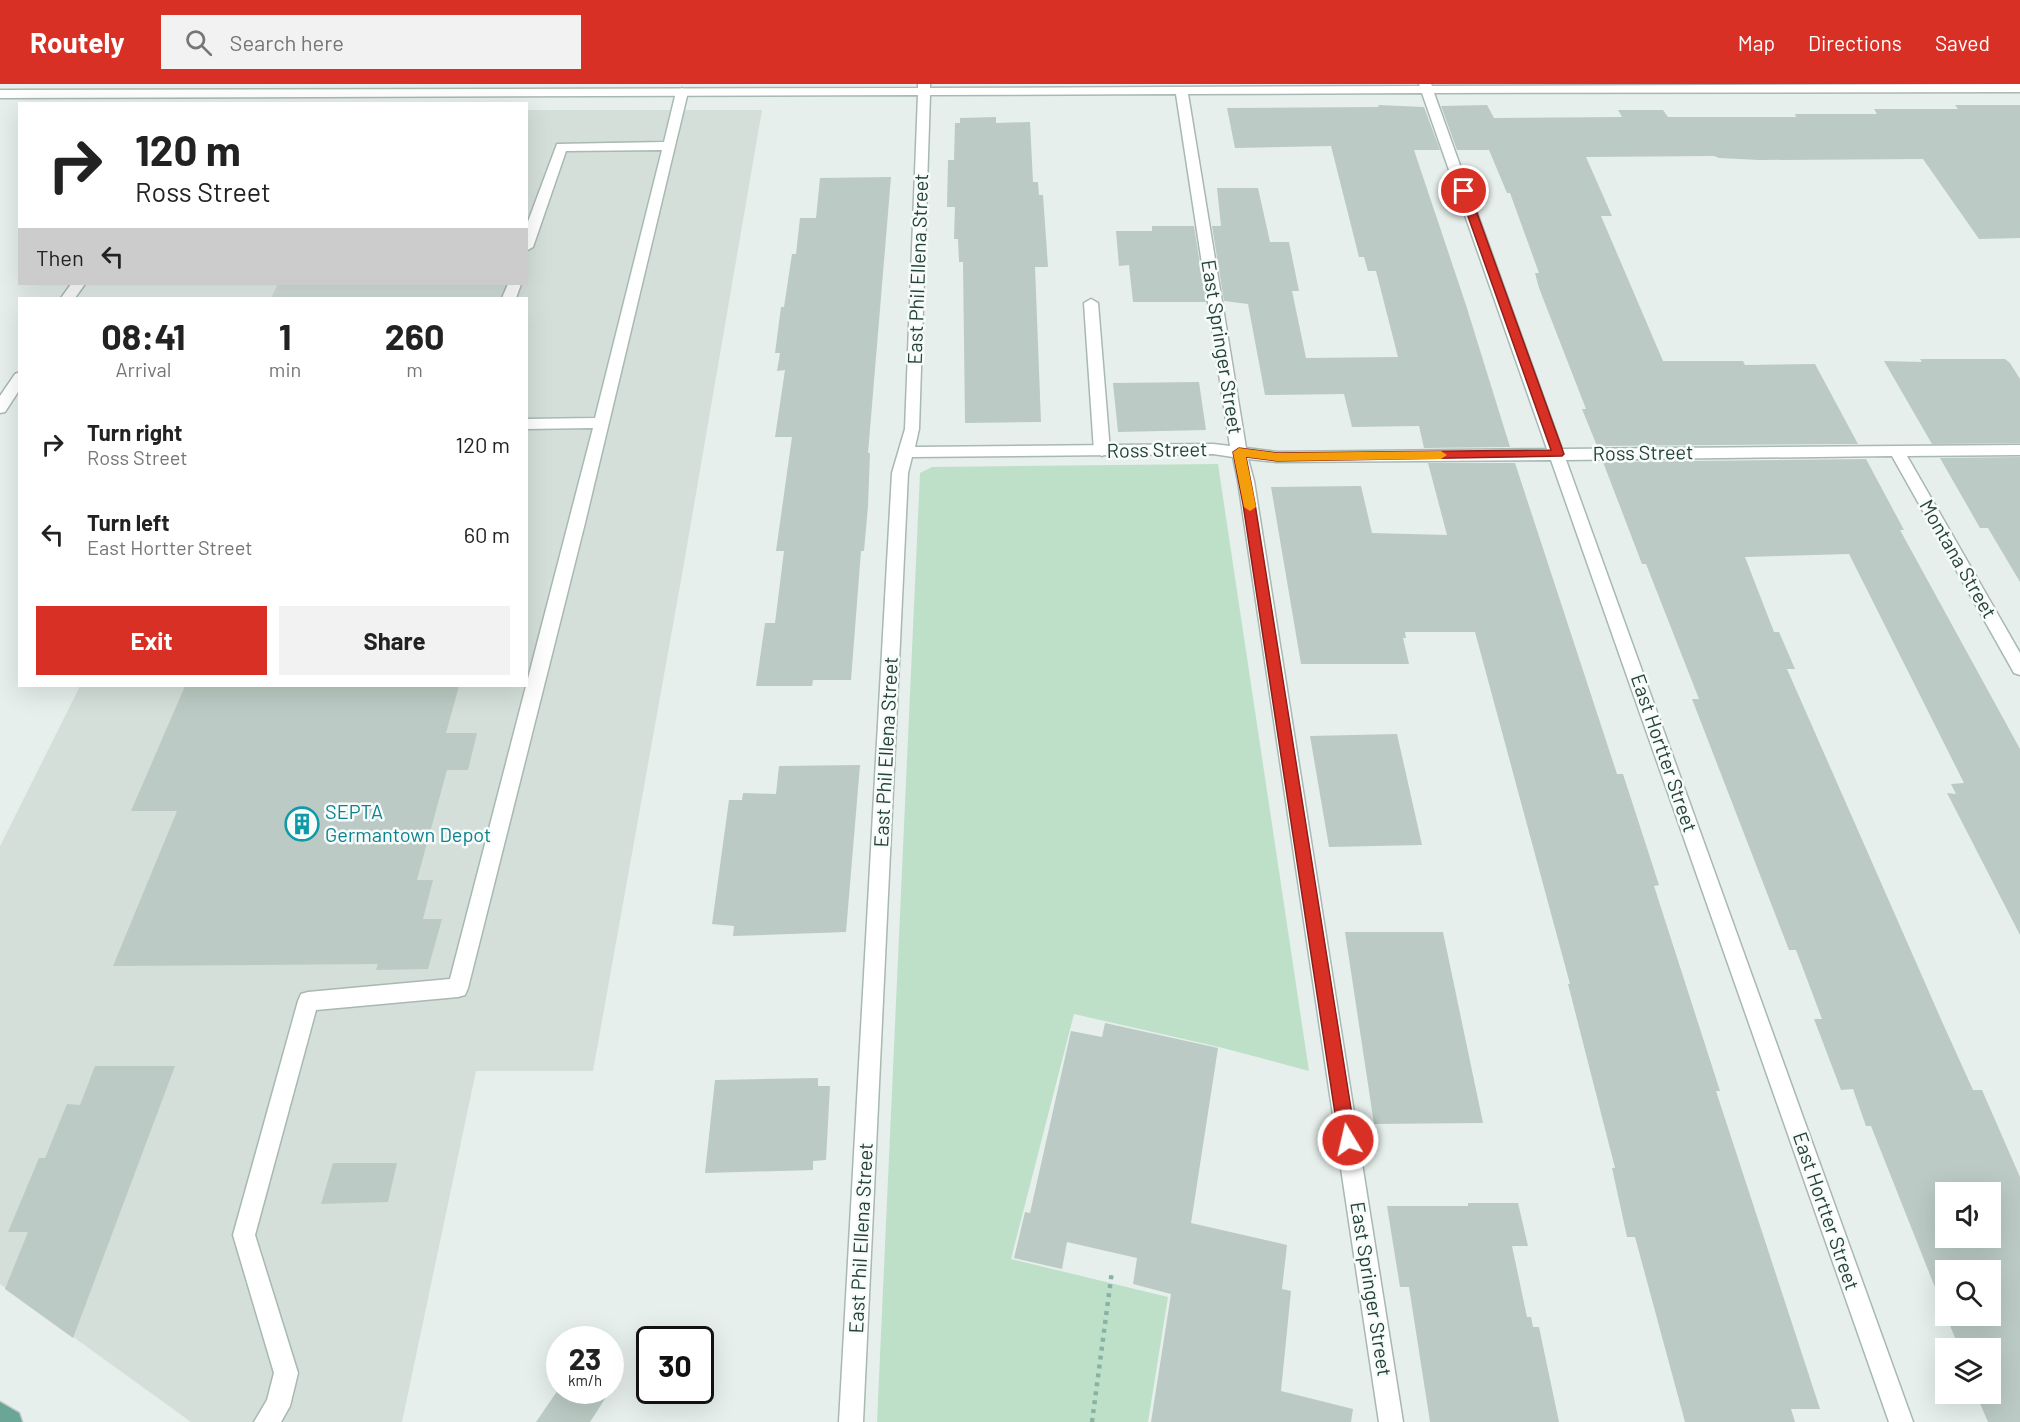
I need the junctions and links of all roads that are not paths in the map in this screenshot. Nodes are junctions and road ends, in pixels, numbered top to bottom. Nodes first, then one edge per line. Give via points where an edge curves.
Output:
1 (1426, 86) edge
2 (1763, 86) edge
3 (924, 87) edge
4 (2020, 88) edge
5 (1181, 90) junction
6 (682, 92) junction
7 (0, 94) edge
8 (188, 94) edge
9 (669, 146) junction
10 (528, 241) edge
11 (1091, 303) dead end
12 (18, 380) edge
13 (0, 408) edge
14 (601, 423) junction
15 (528, 424) edge
16 (1896, 450) junction
17 (2020, 450) edge
18 (1102, 451) junction
19 (906, 452) junction
20 (1239, 452) junction
21 (1558, 454) junction
22 (2020, 668) edge
23 (0, 1414) edge
24 (10, 1422) edge
25 (266, 1422) edge
26 (851, 1422) edge
27 (1391, 1422) edge
28 (1901, 1422) edge

1 - 2 street
1 - 5 street
1 - 21 street, East Hortter Street
2 - 4 street
3 - 5 street
3 - 6 street
3 - 19 street, East Phil Ellena Street via 912,429
5 - 20 street, East Springer Street
6 - 8 street
6 - 9 street
7 - 8 street
9 - 10 street via 561,147
9 - 14 street
11 - 18 street
12 - 13 street
14 - 15 street
14 - 25 street via 458,988 308,1001 244,1235 286,1373 278,1406
16 - 17 street, Ross Street
16 - 21 street, Ross Street
16 - 22 street, Montana Street
18 - 19 street, Ross Street
18 - 20 street, Ross Street
19 - 26 street, East Phil Ellena Street via 900,473
20 - 21 street, Ross Street via 1277,457
20 - 27 street, East Springer Street
21 - 28 street, East Hortter Street
23 - 24 main road

